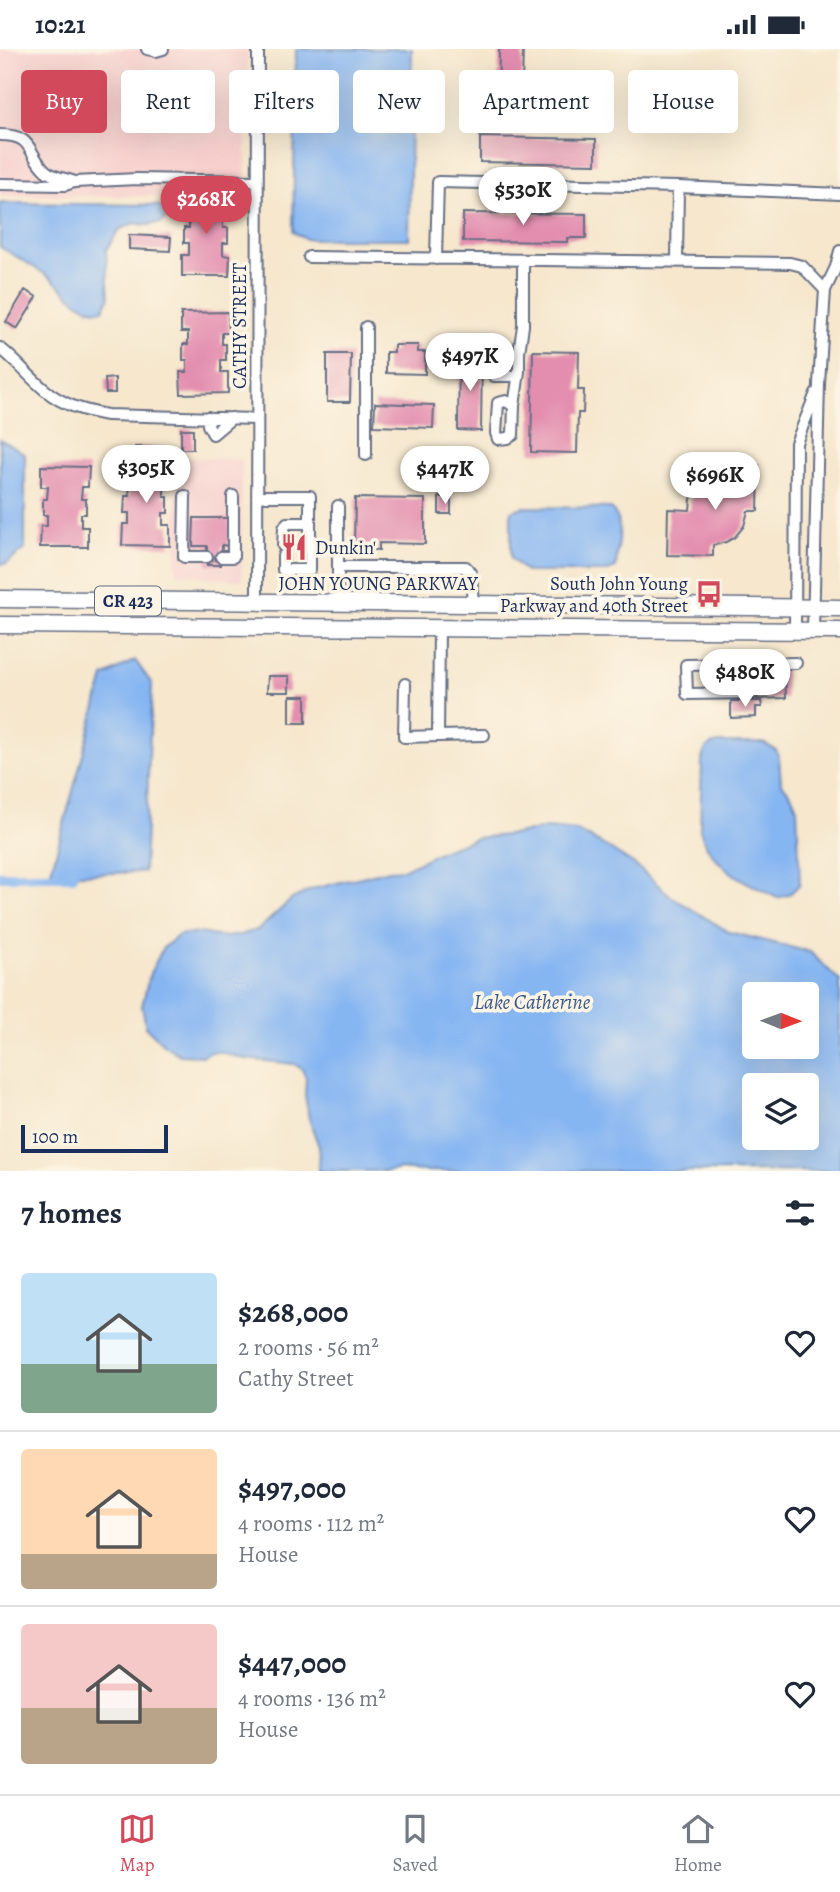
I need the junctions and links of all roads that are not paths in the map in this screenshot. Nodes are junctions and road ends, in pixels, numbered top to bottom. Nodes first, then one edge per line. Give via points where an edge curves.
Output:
1 (148, 49) edge
2 (163, 49) edge
3 (258, 49) edge
4 (0, 135) edge
5 (257, 181) junction
6 (74, 182) junction
7 (0, 184) edge
8 (678, 187) junction
9 (840, 194) edge
10 (840, 251) edge
11 (309, 257) dead end
12 (436, 259) junction
13 (523, 260) junction
14 (677, 261) junction
15 (825, 290) junction
16 (366, 327) dead end
17 (0, 348) edge
18 (494, 376) dead end
19 (518, 376) junction
20 (819, 384) junction
21 (514, 406) dead end
22 (208, 417) junction
23 (232, 418) junction
24 (256, 419) junction
25 (796, 443) junction
26 (818, 443) junction
27 (366, 455) dead end
28 (185, 496) dead end
29 (233, 496) dead end
30 (257, 496) junction
31 (338, 506) dead end
32 (310, 523) junction
33 (207, 557) dead end
34 (221, 557) dead end
35 (338, 567) junction
36 (0, 599) edge
37 (257, 603) junction
38 (338, 604) junction
39 (472, 605) junction
40 (795, 607) junction
41 (814, 607) junction
42 (840, 608) edge
43 (0, 625) edge
44 (189, 627) junction
45 (439, 628) junction
46 (795, 631) junction
47 (813, 631) junction
48 (840, 631) edge
49 (796, 663) dead end
50 (752, 664) junction
51 (405, 684) dead end
52 (438, 736) junction
53 (484, 736) dead end

1 - 2 street
3 - 5 street, CATHY STREET
4 - 6 street via 21,139 49,173
5 - 6 street
5 - 24 street, CATHY STREET
6 - 7 street
8 - 9 street
8 - 12 street via 438,182
8 - 14 street
10 - 15 street
11 - 12 street
12 - 13 street
13 - 14 street
13 - 19 street
14 - 15 street via 790,263 803,266
15 - 20 street
16 - 27 street
17 - 22 street via 44,390 84,411
18 - 19 street
19 - 21 street
20 - 25 street
20 - 26 street
22 - 23 street
22 - 23 street via 213,434
23 - 24 street
24 - 30 street, CATHY STREET
25 - 26 street
25 - 40 street
26 - 41 street
28 - 33 street via 184,557
29 - 34 street via 233,557
30 - 32 street via 310,496
30 - 37 street, CATHY STREET
31 - 35 street
32 - 32 street via 310,570 283,570 284,528 287,523
35 - 38 street
35 - 39 street via 467,567
36 - 37 highway, JOHN YOUNG PARKWAY / CR 423
37 - 38 highway, JOHN YOUNG PARKWAY / CR 423
37 - 44 highway via 238,615
38 - 39 highway, JOHN YOUNG PARKWAY / CR 423
39 - 40 highway, JOHN YOUNG PARKWAY / CR 423
40 - 41 highway, JOHN YOUNG PARKWAY / CR 423
40 - 46 street
41 - 42 highway, JOHN YOUNG PARKWAY / CR 423
41 - 47 street
43 - 44 highway, CR 423
44 - 45 highway, CR 423
45 - 46 highway, CR 423
45 - 52 street
46 - 47 highway, CR 423
47 - 48 highway, CR 423
49 - 50 street
50 - 50 street via 686,665 687,694 753,694
51 - 52 street via 404,737
52 - 53 street

